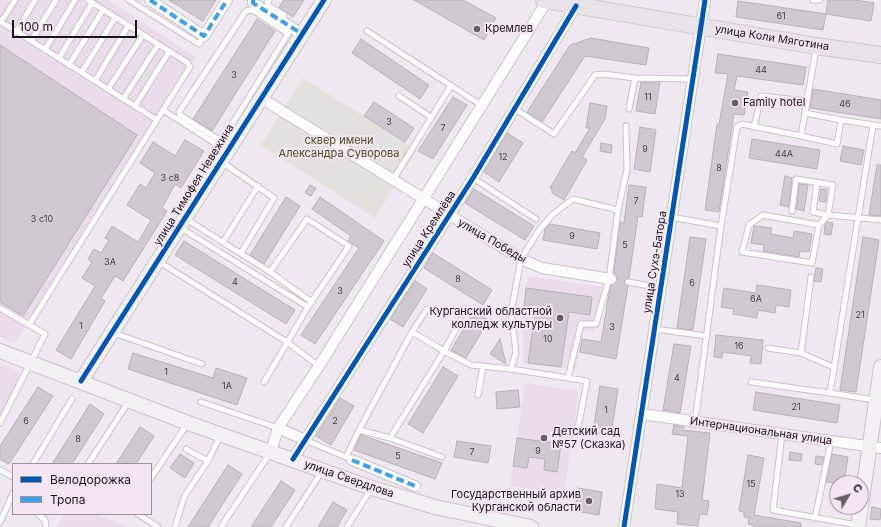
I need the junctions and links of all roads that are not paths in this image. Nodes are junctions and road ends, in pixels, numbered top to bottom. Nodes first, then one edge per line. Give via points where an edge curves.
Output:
1 (14, 0) edge
2 (35, 0) edge
3 (56, 0) edge
4 (75, 0) edge
5 (129, 0) edge
6 (150, 0) edge
7 (226, 0) edge
8 (253, 0) edge
9 (269, 0) edge
10 (324, 0) edge
11 (546, 0) edge
12 (705, 0) edge
13 (813, 0) edge
14 (820, 0) edge
15 (90, 1) edge
16 (575, 3) edge
17 (103, 10) junction
18 (115, 18) junction
19 (0, 22) edge
20 (128, 26) junction
21 (701, 26) junction
22 (292, 30) junction
23 (367, 31) dead end
24 (16, 32) junction
25 (142, 35) junction
26 (204, 36) junction
27 (31, 41) junction
28 (158, 45) junction
29 (816, 46) junction
30 (45, 50) junction
31 (169, 52) junction
32 (881, 54) edge
33 (59, 58) junction
34 (69, 64) junction
35 (82, 72) junction
36 (635, 78) junction
37 (693, 79) junction
38 (95, 80) junction
39 (450, 86) junction
40 (108, 89) junction
41 (399, 96) dead end
42 (124, 98) junction
43 (261, 98) junction
44 (807, 101) junction
45 (481, 105) junction
46 (135, 106) junction
47 (515, 109) junction
48 (629, 109) dead end
49 (163, 110) junction
50 (805, 113) junction
51 (431, 117) junction
52 (158, 120) junction
53 (841, 120) junction
54 (873, 125) junction
55 (626, 126) dead end
56 (881, 126) edge
57 (754, 127) junction
58 (800, 136) junction
59 (222, 150) junction
60 (474, 178) junction
61 (392, 181) junction
62 (818, 182) junction
63 (258, 186) junction
64 (422, 198) junction
65 (618, 210) junction
66 (792, 211) dead end
67 (828, 215) junction
68 (449, 216) junction
69 (672, 217) junction
70 (859, 218) junction
71 (536, 219) dead end
72 (881, 220) edge
73 (183, 223) junction
74 (819, 225) junction
75 (721, 226) junction
76 (223, 242) junction
77 (241, 253) junction
78 (520, 259) junction
79 (158, 261) junction
80 (270, 272) junction
81 (811, 277) dead end
82 (610, 279) junction
83 (628, 282) dead end
84 (661, 288) junction
85 (312, 302) junction
86 (308, 307) junction
87 (0, 308) edge
88 (427, 309) dead end
89 (461, 320) dead end
90 (29, 325) junction
91 (654, 328) junction
92 (412, 332) junction
93 (113, 333) junction
94 (707, 336) junction
95 (287, 342) junction
96 (768, 348) dead end
97 (444, 351) junction
98 (0, 352) edge
99 (801, 353) junction
100 (31, 363) junction
101 (202, 364) dead end
102 (319, 366) junction
103 (483, 366) junction
104 (833, 367) junction
105 (511, 369) junction
106 (880, 375) edge
107 (568, 378) junction
108 (81, 381) junction
109 (264, 382) dead end
110 (751, 382) dead end
111 (830, 393) junction
112 (478, 395) dead end
113 (72, 399) dead end
114 (129, 400) junction
115 (877, 400) junction
116 (201, 402) dead end
117 (642, 414) junction
118 (695, 422) junction
119 (0, 423) edge
120 (188, 423) junction
121 (278, 428) junction
122 (578, 428) dead end
123 (359, 430) junction
124 (221, 433) junction
125 (782, 434) junction
126 (390, 438) junction
127 (305, 440) junction
128 (831, 441) junction
129 (876, 447) edge
130 (186, 449) dead end
131 (271, 452) junction
132 (442, 457) dead end
133 (349, 458) junction
134 (293, 459) junction
135 (208, 461) junction
136 (34, 463) edge
137 (89, 463) edge
138 (0, 470) edge
139 (322, 470) junction
140 (869, 475) edge
141 (12, 476) edge
142 (152, 477) edge
143 (415, 486) dead end
144 (372, 488) junction
145 (12, 495) edge
146 (39, 515) edge
147 (140, 515) edge
148 (860, 515) edge
149 (815, 518) junction
150 (0, 522) edge
151 (858, 526) edge
152 (46, 527) edge
153 (158, 527) edge
154 (175, 527) edge
155 (221, 527) edge
156 (286, 527) edge
157 (348, 527) edge
158 (531, 527) edge
159 (624, 527) edge

1 - 19 lane
2 - 24 lane
3 - 27 lane
4 - 30 lane
5 - 26 lane via 199,44
6 - 26 street
7 - 26 street
8 - 22 street via 253,3
9 - 22 lane via 269,6 284,15
10 - 22 street, улица Тимофея Невежина
11 - 16 main road, улица Коли Мяготина
11 - 45 street, улица Кремлёва
12 - 21 street, улица Сухэ-Батора
13 - 14 lane
15 - 17 lane
15 - 33 lane
16 - 21 main road, улица Коли Мяготина
16 - 47 street, улица Кремлёва
17 - 18 lane
17 - 34 lane
18 - 20 lane
18 - 35 lane
19 - 24 lane
20 - 25 lane
20 - 38 lane
21 - 29 main road, улица Коли Мяготина
21 - 37 street, улица Сухэ-Батора
22 - 43 street, улица Тимофея Невежина
22 - 59 lane
22 - 59 lane via 256,12 246,11 179,112
23 - 39 lane
24 - 27 lane
25 - 28 lane
25 - 40 lane
27 - 30 lane
28 - 31 lane
28 - 42 lane
29 - 32 main road, улица Коли Мяготина
29 - 44 lane
30 - 33 lane
31 - 46 lane
31 - 49 lane via 188,63 190,67
33 - 34 lane
34 - 35 lane
35 - 38 lane
36 - 37 lane
36 - 47 lane via 595,75 554,134
36 - 48 lane
37 - 69 street, улица Сухэ-Батора
38 - 40 lane
39 - 45 lane
39 - 51 lane
40 - 42 lane
41 - 51 lane
42 - 46 lane
43 - 59 street, улица Тимофея Невежина
43 - 61 street, улица Победы
44 - 50 lane
44 - 57 lane via 761,96
45 - 64 street, улица Кремлёва
46 - 52 lane
47 - 60 street, улица Кремлёва
49 - 52 lane
49 - 59 lane
50 - 53 lane
50 - 58 lane
51 - 61 lane
52 - 90 lane
53 - 54 lane
53 - 58 lane via 837,144
54 - 56 lane
54 - 70 lane
55 - 65 lane via 627,170
57 - 58 lane
57 - 75 lane via 742,124 737,127
59 - 63 lane
59 - 73 street, улица Тимофея Невежина
60 - 68 street, улица Кремлёва
60 - 71 lane
61 - 64 street, улица Победы
62 - 66 lane via 796,179
62 - 67 lane via 833,185
62 - 67 lane via 813,212
63 - 76 lane
63 - 77 lane via 274,198
64 - 68 street, улица Победы
64 - 102 street, улица Кремлёва
65 - 78 lane via 573,199 553,214
65 - 82 lane
67 - 70 lane
67 - 74 lane
68 - 78 street, улица Победы
68 - 127 street, улица Кремлёва
69 - 75 lane
69 - 84 street, улица Сухэ-Батора
70 - 72 lane
70 - 104 lane
73 - 76 lane
73 - 79 street, улица Тимофея Невежина
73 - 86 lane
74 - 74 lane via 812,263 742,252 749,224 763,215
75 - 94 lane
76 - 77 lane
77 - 80 lane
78 - 82 street, улица Победы via 542,268
78 - 105 lane via 511,314 516,352
79 - 93 street, улица Тимофея Невежина
79 - 95 lane
80 - 85 lane
80 - 85 lane via 307,219 349,246
81 - 99 lane
82 - 107 lane via 596,324 581,324
83 - 84 lane
84 - 91 street, улица Сухэ-Батора
85 - 86 lane
86 - 95 lane
87 - 90 lane
88 - 92 lane
89 - 97 lane
90 - 100 lane via 45,334
91 - 94 lane
91 - 117 street, улица Сухэ-Батора
92 - 97 lane
92 - 123 lane
93 - 101 lane
93 - 108 street, улица Тимофея Невежина
94 - 118 lane
95 - 102 lane
95 - 109 lane
96 - 99 lane
97 - 103 lane via 471,365
97 - 126 lane
98 - 100 street, улица Свердлова
99 - 104 lane
100 - 108 street, улица Свердлова
100 - 119 lane
102 - 121 street, улица Кремлёва
103 - 105 lane
103 - 112 lane
104 - 111 lane
105 - 107 lane
106 - 115 street
107 - 122 lane via 587,381
108 - 114 street, улица Свердлова
110 - 111 lane
111 - 115 lane
113 - 136 lane
114 - 120 street, улица Свердлова
114 - 137 lane
115 - 129 street
116 - 121 lane
117 - 118 street, Интернациональная улица
117 - 159 street, улица Сухэ-Батора
118 - 125 street, Интернациональная улица
120 - 124 street, улица Свердлова
120 - 142 lane
121 - 127 street
121 - 131 street, улица Кремлёва
123 - 126 lane
123 - 133 lane
124 - 131 street, улица Свердлова
124 - 135 lane
125 - 128 street, Интернациональная улица
125 - 149 lane via 773,510
126 - 132 lane
127 - 133 lane
127 - 134 street, улица Кремлёва
128 - 129 street, Интернациональная улица
128 - 149 lane
129 - 140 street
130 - 135 lane
131 - 134 street, улица Свердлова
131 - 155 lane
133 - 143 street
134 - 139 street, улица Свердлова
135 - 154 lane via 184,498
138 - 141 lane
139 - 144 street, улица Свердлова
139 - 156 lane
144 - 157 lane
144 - 158 street, улица Свердлова via 435,507
145 - 150 lane
146 - 152 lane via 45,520
147 - 153 lane
148 - 151 street
149 - 151 lane

